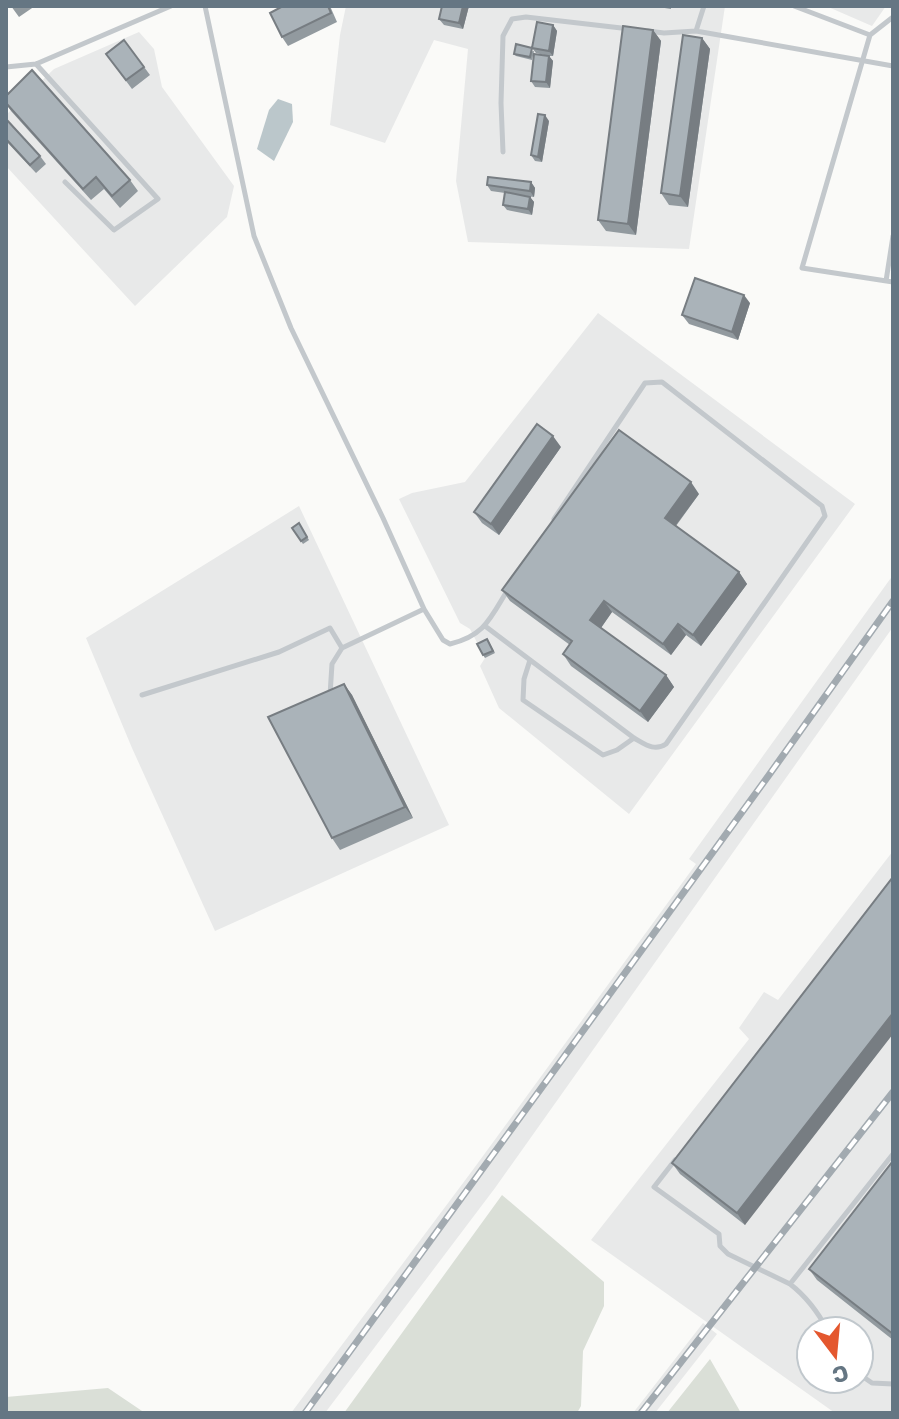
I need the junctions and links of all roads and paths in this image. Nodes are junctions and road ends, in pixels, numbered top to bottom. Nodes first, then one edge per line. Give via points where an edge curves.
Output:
1 (171, 6) edge
2 (205, 6) edge
3 (704, 6) edge
4 (794, 6) edge
5 (892, 19) edge
6 (696, 31) junction
7 (870, 35) junction
8 (862, 61) junction
9 (36, 64) junction
10 (893, 66) edge
11 (6, 67) edge
12 (503, 152) dead end
13 (65, 182) edge
14 (893, 236) edge
15 (889, 281) edge
16 (554, 519) edge
17 (511, 586) edge
18 (424, 609) junction
19 (485, 626) junction
20 (342, 648) junction
21 (530, 660) junction
22 (142, 695) dead end
23 (330, 695) edge
24 (634, 738) junction
25 (682, 1151) edge
26 (893, 1154) edge
27 (790, 1284) junction
28 (819, 1315) edge

1 - 9 lane
2 - 18 lane via 254,236 291,328
3 - 6 lane
4 - 7 lane
5 - 7 lane
6 - 8 lane
6 - 12 lane via 664,33 512,19 503,36
7 - 8 lane
8 - 10 lane
8 - 15 lane via 802,268
9 - 11 lane
9 - 13 lane via 158,199 114,230
14 - 15 lane
16 - 24 lane via 645,383 662,382 822,506 825,516 666,744 653,748
17 - 19 lane
18 - 19 lane via 450,644 468,640
18 - 20 lane
19 - 21 lane
20 - 22 lane via 330,628 279,652
20 - 23 lane via 332,664
21 - 24 lane
21 - 24 lane via 523,700 603,755
25 - 27 lane via 654,1187 719,1234 720,1246 728,1254
26 - 27 lane
27 - 28 lane

